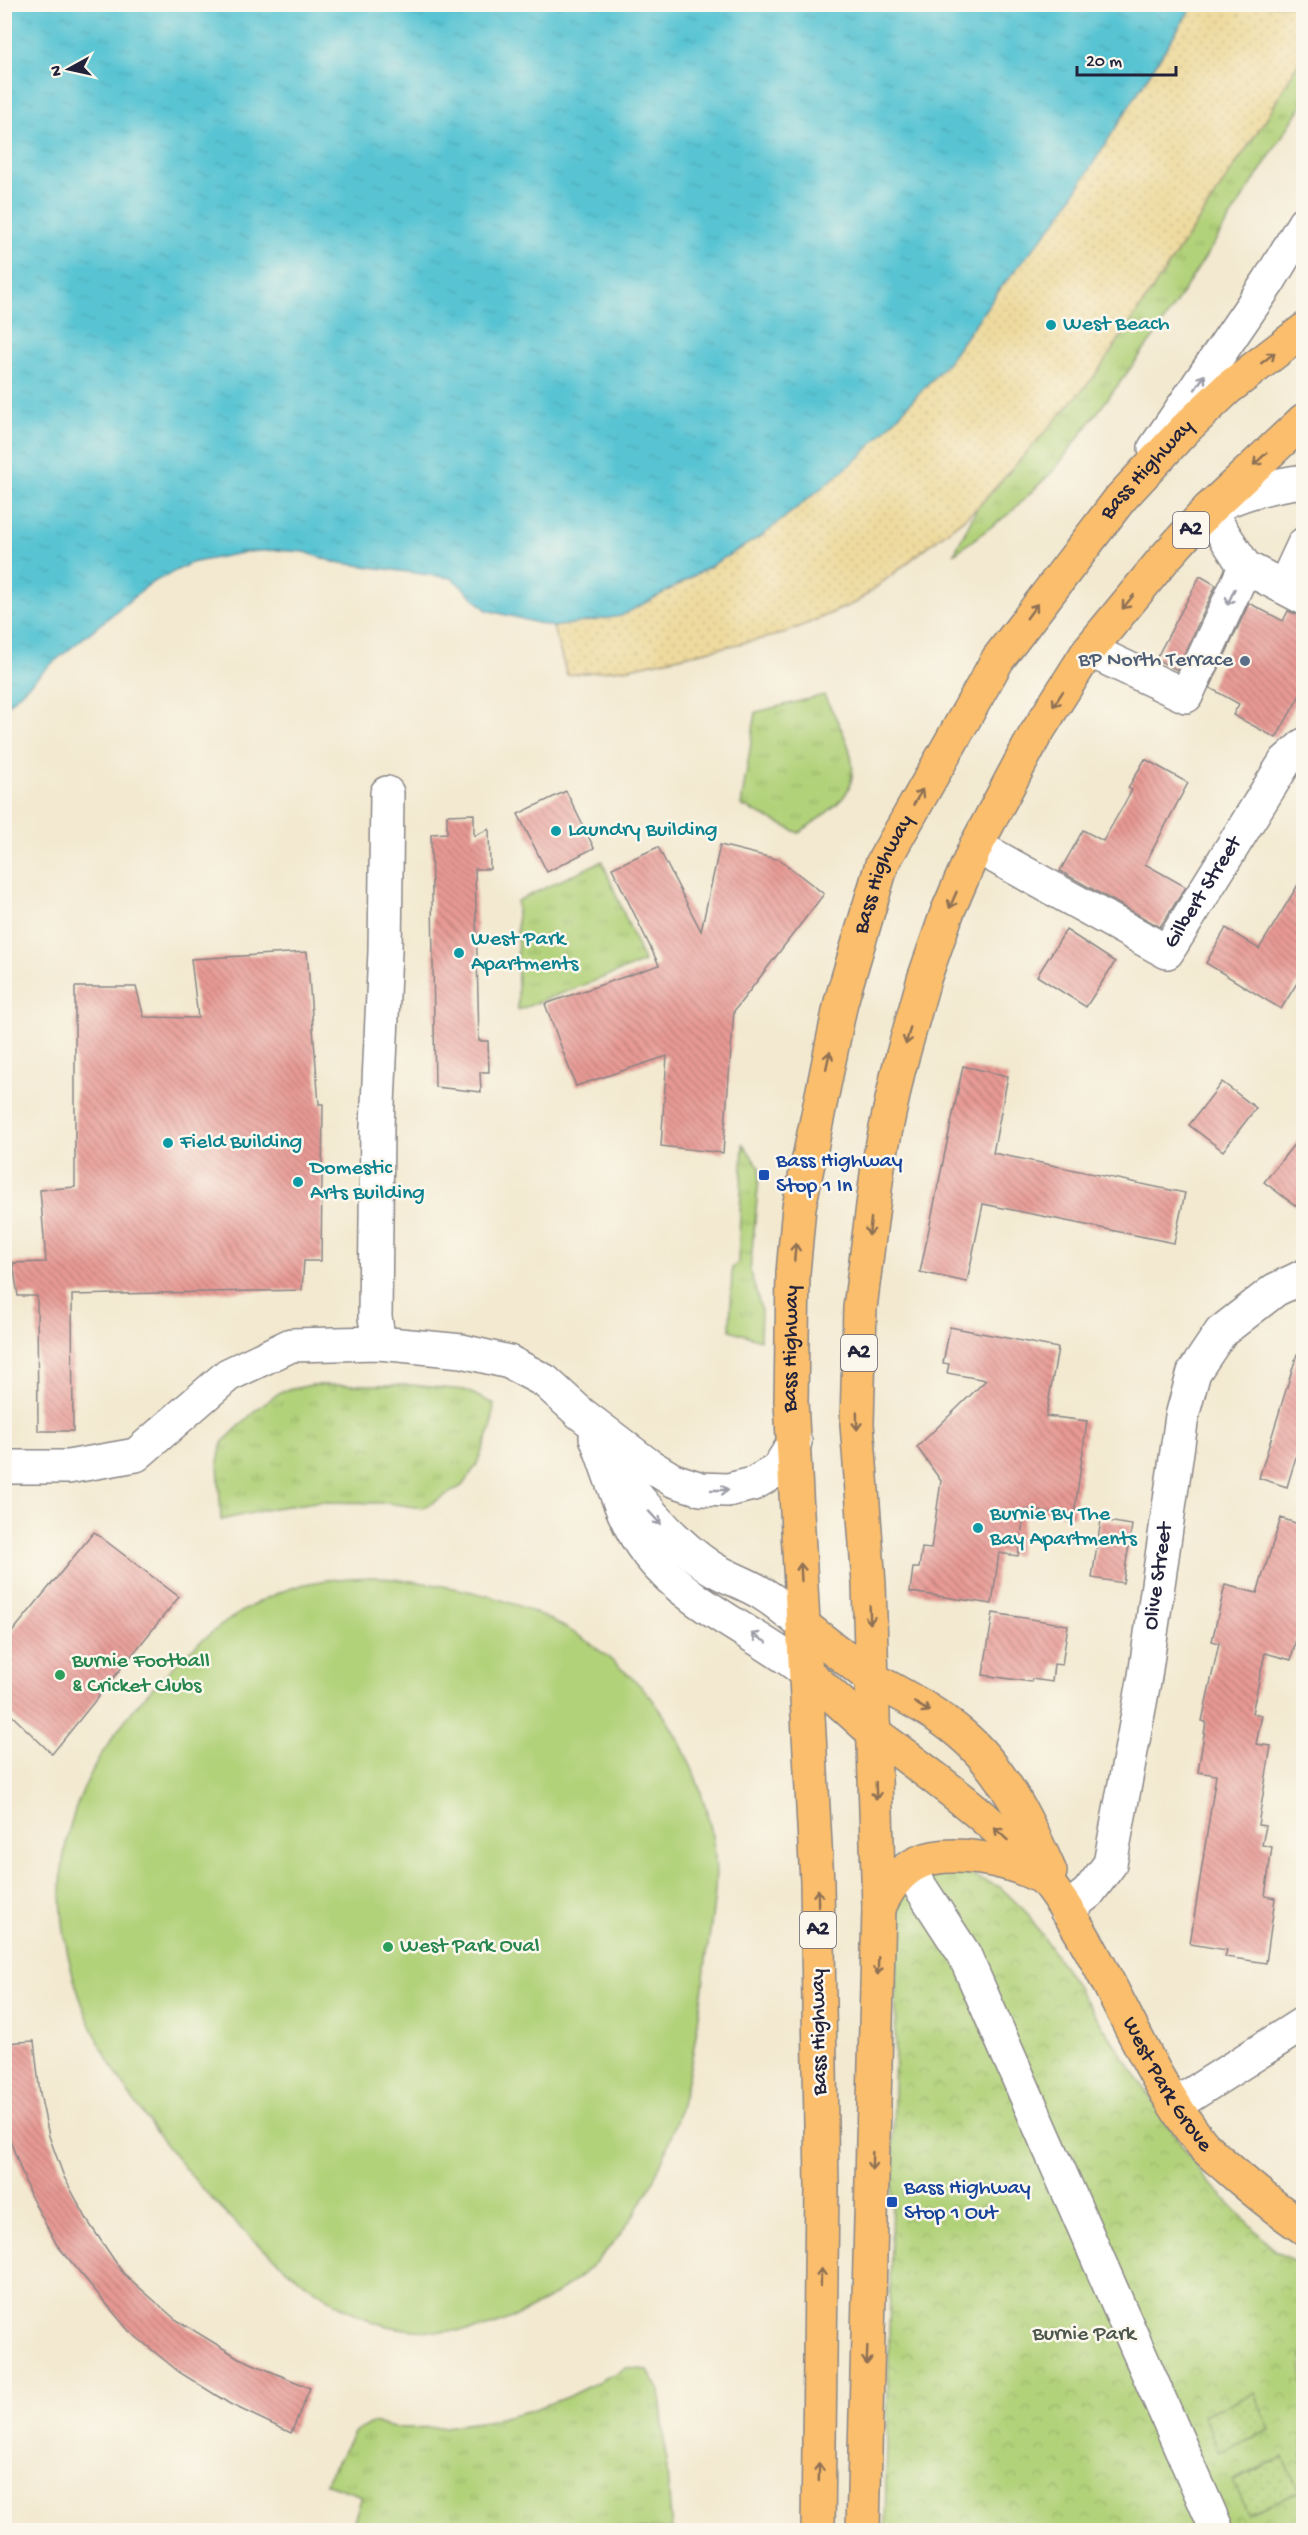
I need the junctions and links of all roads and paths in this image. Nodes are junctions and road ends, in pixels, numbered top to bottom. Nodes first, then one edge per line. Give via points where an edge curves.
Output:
1 (1304, 223) edge
2 (1304, 330) edge
3 (1304, 420) edge
4 (1304, 481) edge
5 (1120, 499) junction
6 (1208, 510) junction
7 (1304, 544) edge
8 (1245, 567) junction
9 (1294, 592) edge
10 (1089, 650) junction
11 (1304, 745) edge
12 (387, 793) dead end
13 (976, 846) junction
14 (1304, 1276) edge
15 (379, 1343) junction
16 (588, 1425) junction
17 (795, 1442) junction
18 (4, 1467) edge
19 (803, 1625) junction
20 (806, 1672) junction
21 (871, 1678) junction
22 (873, 1732) junction
23 (908, 1868) junction
24 (1044, 1879) junction
25 (879, 1908) junction
26 (1066, 1910) junction
27 (1304, 2024) edge
28 (1175, 2105) junction
29 (1304, 2228) edge
30 (818, 2530) edge
31 (863, 2530) edge
32 (1217, 2530) edge

5 -> 1 street via 1269,281
5 -> 2 main road, Bass Highway / A2 via 1227,389
3 -> 6 main road, A2
4 - 6 street via 1236,495
17 -> 5 main road, Bass Highway / A2 via 791,1348 799,1207 841,1002 882,864 998,659
6 - 8 street
6 -> 10 main road, A2
7 - 9 street
8 - 9 street
8 -> 10 street via 1186,696
10 -> 13 main road, A2 via 1034,737
11 - 13 street, Gilbert Street via 1285,762 1167,952
12 - 15 street via 377,1126 375,1317
13 -> 21 main road, A2 via 924,979 898,1072 874,1190 860,1308 857,1424 869,1584
14 - 26 street, Olive Street via 1275,1290 1221,1332 1194,1372 1182,1416 1145,1676 1110,1864 1088,1893
15 - 16 street via 462,1351 509,1362 545,1381
15 - 18 street via 291,1345 280,1350 228,1375 136,1455 68,1467
16 -> 17 street via 673,1480 701,1489 729,1490 753,1484 777,1470
16 -> 19 street via 649,1512 687,1549 728,1578 771,1599
20 -> 16 street via 692,1597 648,1554 624,1511
19 -> 17 main road, Bass Highway / A2
19 - 20 main road, Bass Highway / A2
19 - 21 main road, West Park Grove
20 - 22 main road, West Park Grove
30 -> 20 main road, Bass Highway / A2 via 818,1882
21 - 22 main road, A2
21 -> 26 main road, West Park Grove via 935,1715 974,1746 1017,1804
24 -> 22 main road, West Park Grove via 960,1799
22 -> 25 main road, A2
23 - 24 main road via 940,1855 966,1856 1013,1865
23 - 25 main road via 890,1886
23 - 32 street via 964,1954
24 - 26 main road, West Park Grove
25 -> 31 main road, A2
26 - 28 main road, West Park Grove
27 - 28 street
28 - 29 main road, West Park Grove via 1203,2146

